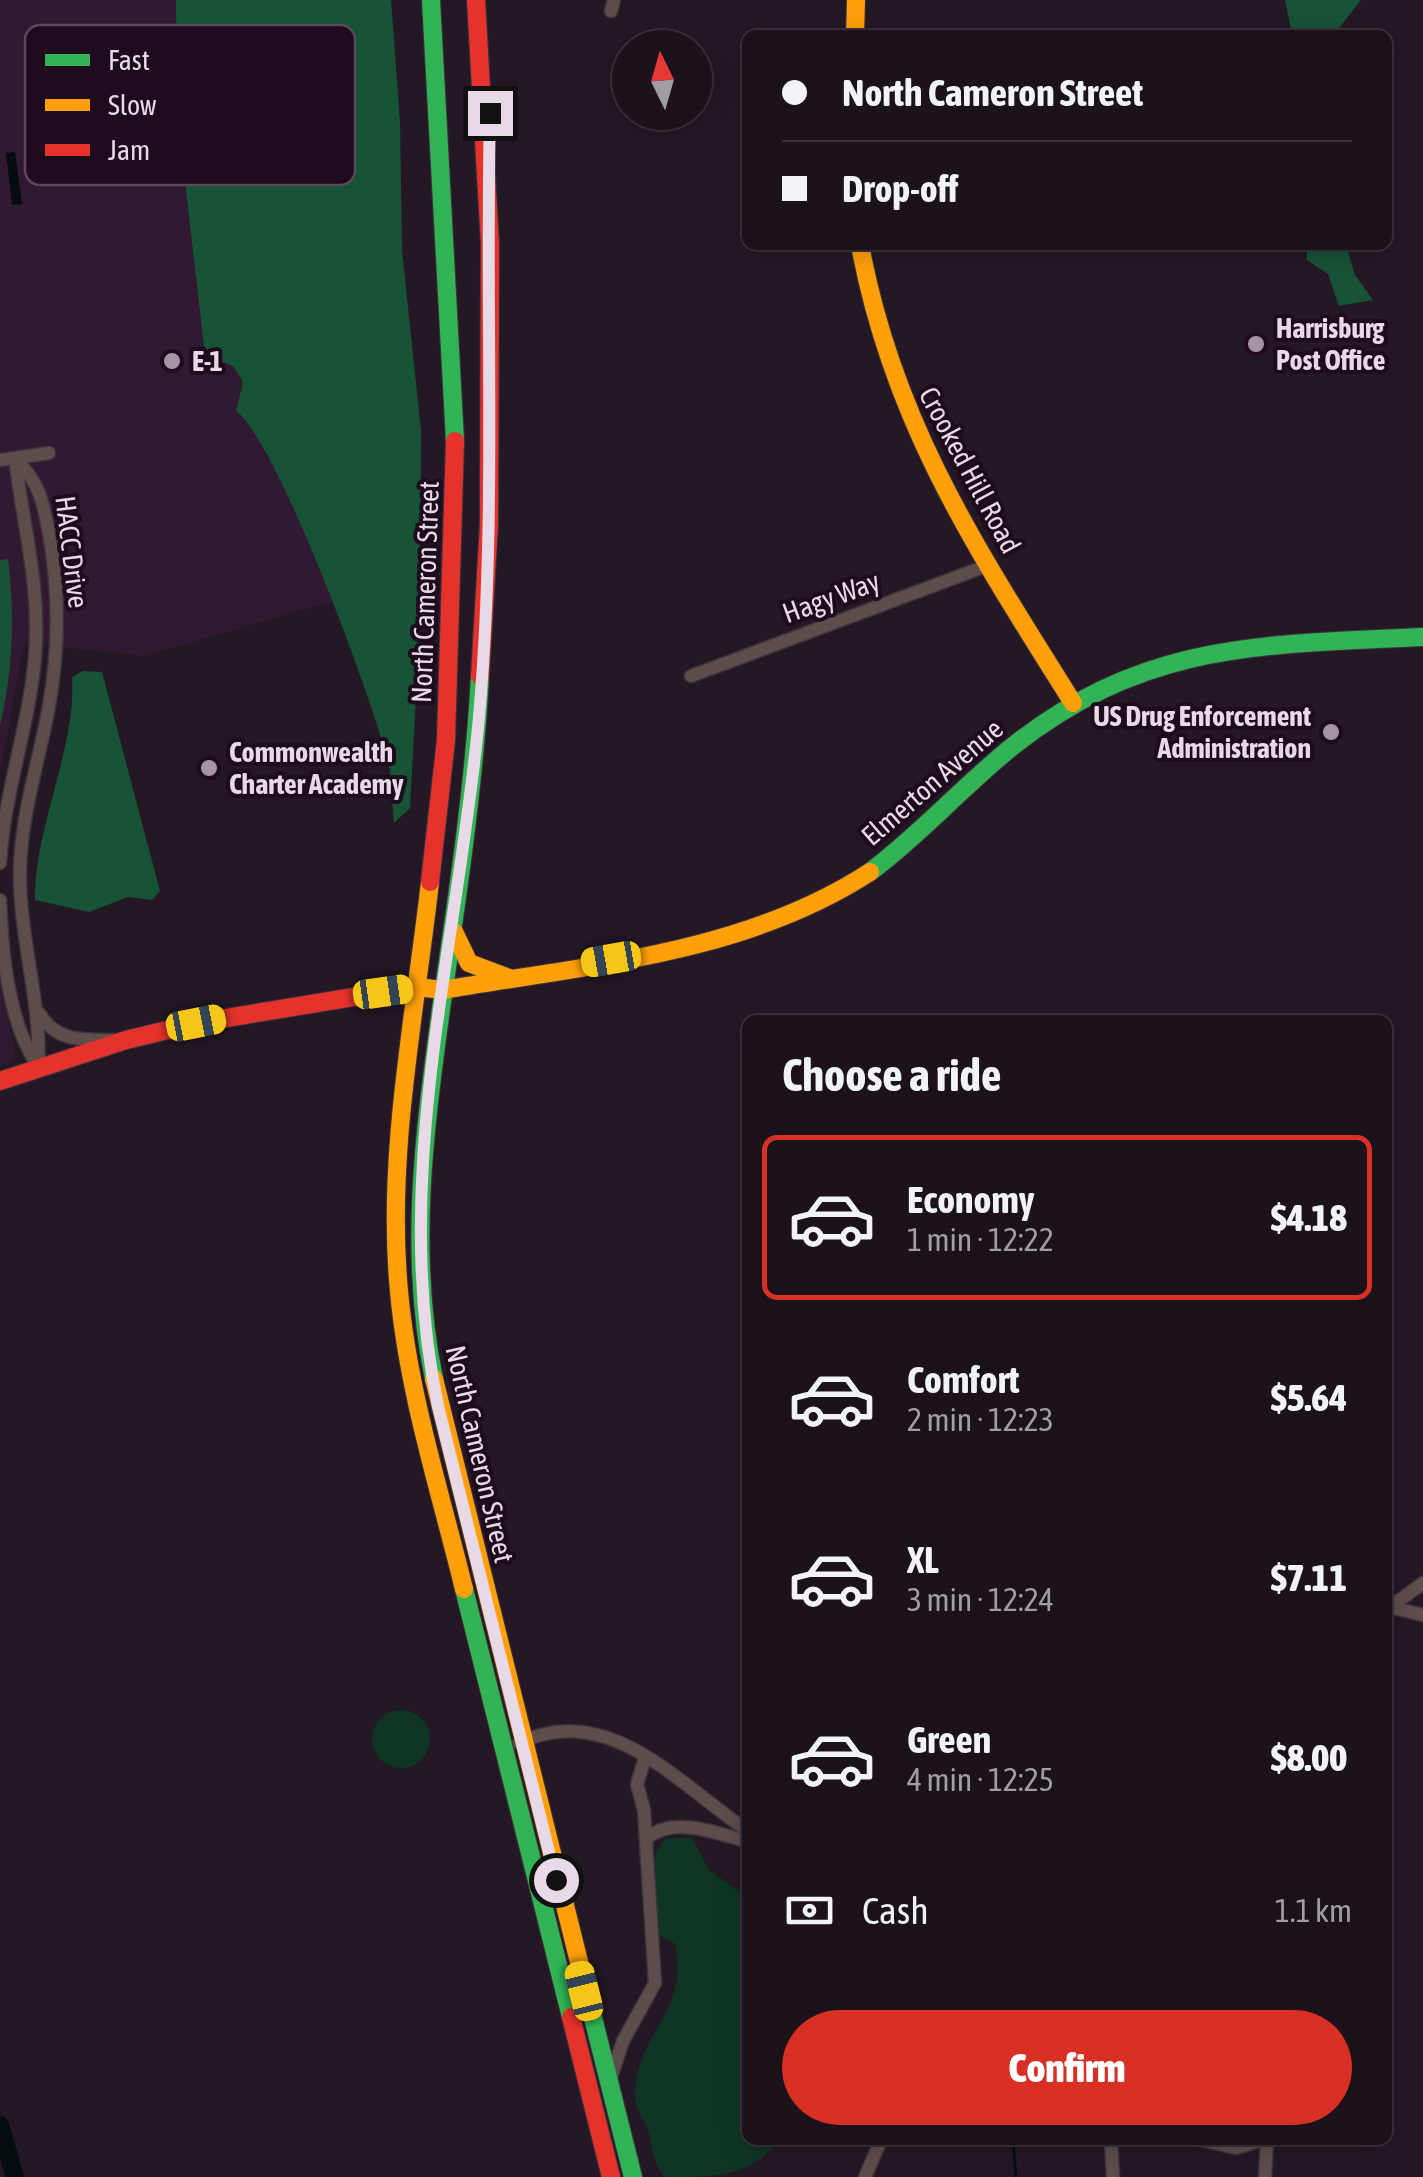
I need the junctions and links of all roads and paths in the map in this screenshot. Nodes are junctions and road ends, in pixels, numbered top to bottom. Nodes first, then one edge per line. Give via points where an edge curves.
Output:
1 (432, 0) edge
2 (476, 0) edge
3 (492, 0) edge
4 (856, 0) edge
5 (855, 30) edge
6 (488, 189) junction
7 (861, 250) edge
8 (7, 459) edge
9 (0, 471) edge
10 (37, 481) junction
11 (18, 485) junction
12 (989, 565) junction
13 (1423, 637) edge
14 (692, 676) dead end
15 (1074, 703) junction
16 (0, 863) edge
17 (0, 900) edge
18 (454, 932) junction
19 (509, 978) junction
20 (418, 987) junction
21 (443, 990) junction
22 (36, 1008) junction
23 (126, 1040) junction
24 (38, 1068) junction
25 (0, 1081) edge
26 (1423, 1583) edge
27 (1392, 1606) edge
28 (1392, 1608) edge
29 (1423, 1616) edge
30 (521, 1741) junction
31 (504, 1744) junction
32 (645, 1758) junction
33 (742, 1827) edge
34 (646, 1840) junction
35 (742, 1841) edge
36 (610, 2097) junction
37 (878, 2145) edge
38 (1111, 2145) edge
39 (1264, 2145) edge
40 (611, 2177) edge
41 (633, 2177) edge
42 (865, 2177) edge
43 (1113, 2177) edge
44 (1265, 2177) edge

1 - 20 main road, North Cameron Street via 456,526 446,740
2 - 6 main road
3 - 6 main road
4 - 5 main road
6 - 18 main road, North Cameron Street via 490,524 475,765
7 - 12 main road, Crooked Hill Road via 896,391 929,464
8 - 10 street, HACC Drive
8 - 10 street via 49,454
8 - 11 street, HACC Drive
9 - 11 street
10 - 22 street, HACC Drive via 52,554 56,627 20,865 23,940
11 - 16 street, HACC Drive via 37,627
12 - 14 street, Hagy Way
12 - 15 main road, Crooked Hill Road
13 - 15 main road, Elmerton Avenue via 1222,648 1149,667
15 - 19 main road, Elmerton Avenue via 1019,742 897,853 820,902 708,940
17 - 24 street via 16,1013
18 - 19 main road via 469,963
18 - 21 main road, North Cameron Street
19 - 21 main road, Elmerton Avenue
20 - 21 main road, Elmerton Avenue
20 - 23 main road, Elmerton Avenue via 270,1008
20 - 31 main road, North Cameron Street via 396,1183 399,1292 418,1403
21 - 30 main road, North Cameron Street via 418,1197 422,1309 438,1406
22 - 23 street via 66,1038
22 - 24 street, HACC Drive
23 - 24 main road, Elmerton Avenue
24 - 25 main road, Elmerton Avenue
26 - 27 street
28 - 29 street
30 - 31 street
30 - 32 street via 591,1730
30 - 36 main road, North Cameron Street
31 - 40 main road, North Cameron Street
32 - 33 street
32 - 34 street via 638,1776
34 - 35 street via 674,1828
34 - 36 street via 655,1983 618,2052
36 - 41 main road, North Cameron Street
37 - 42 street
38 - 43 street
39 - 44 street

